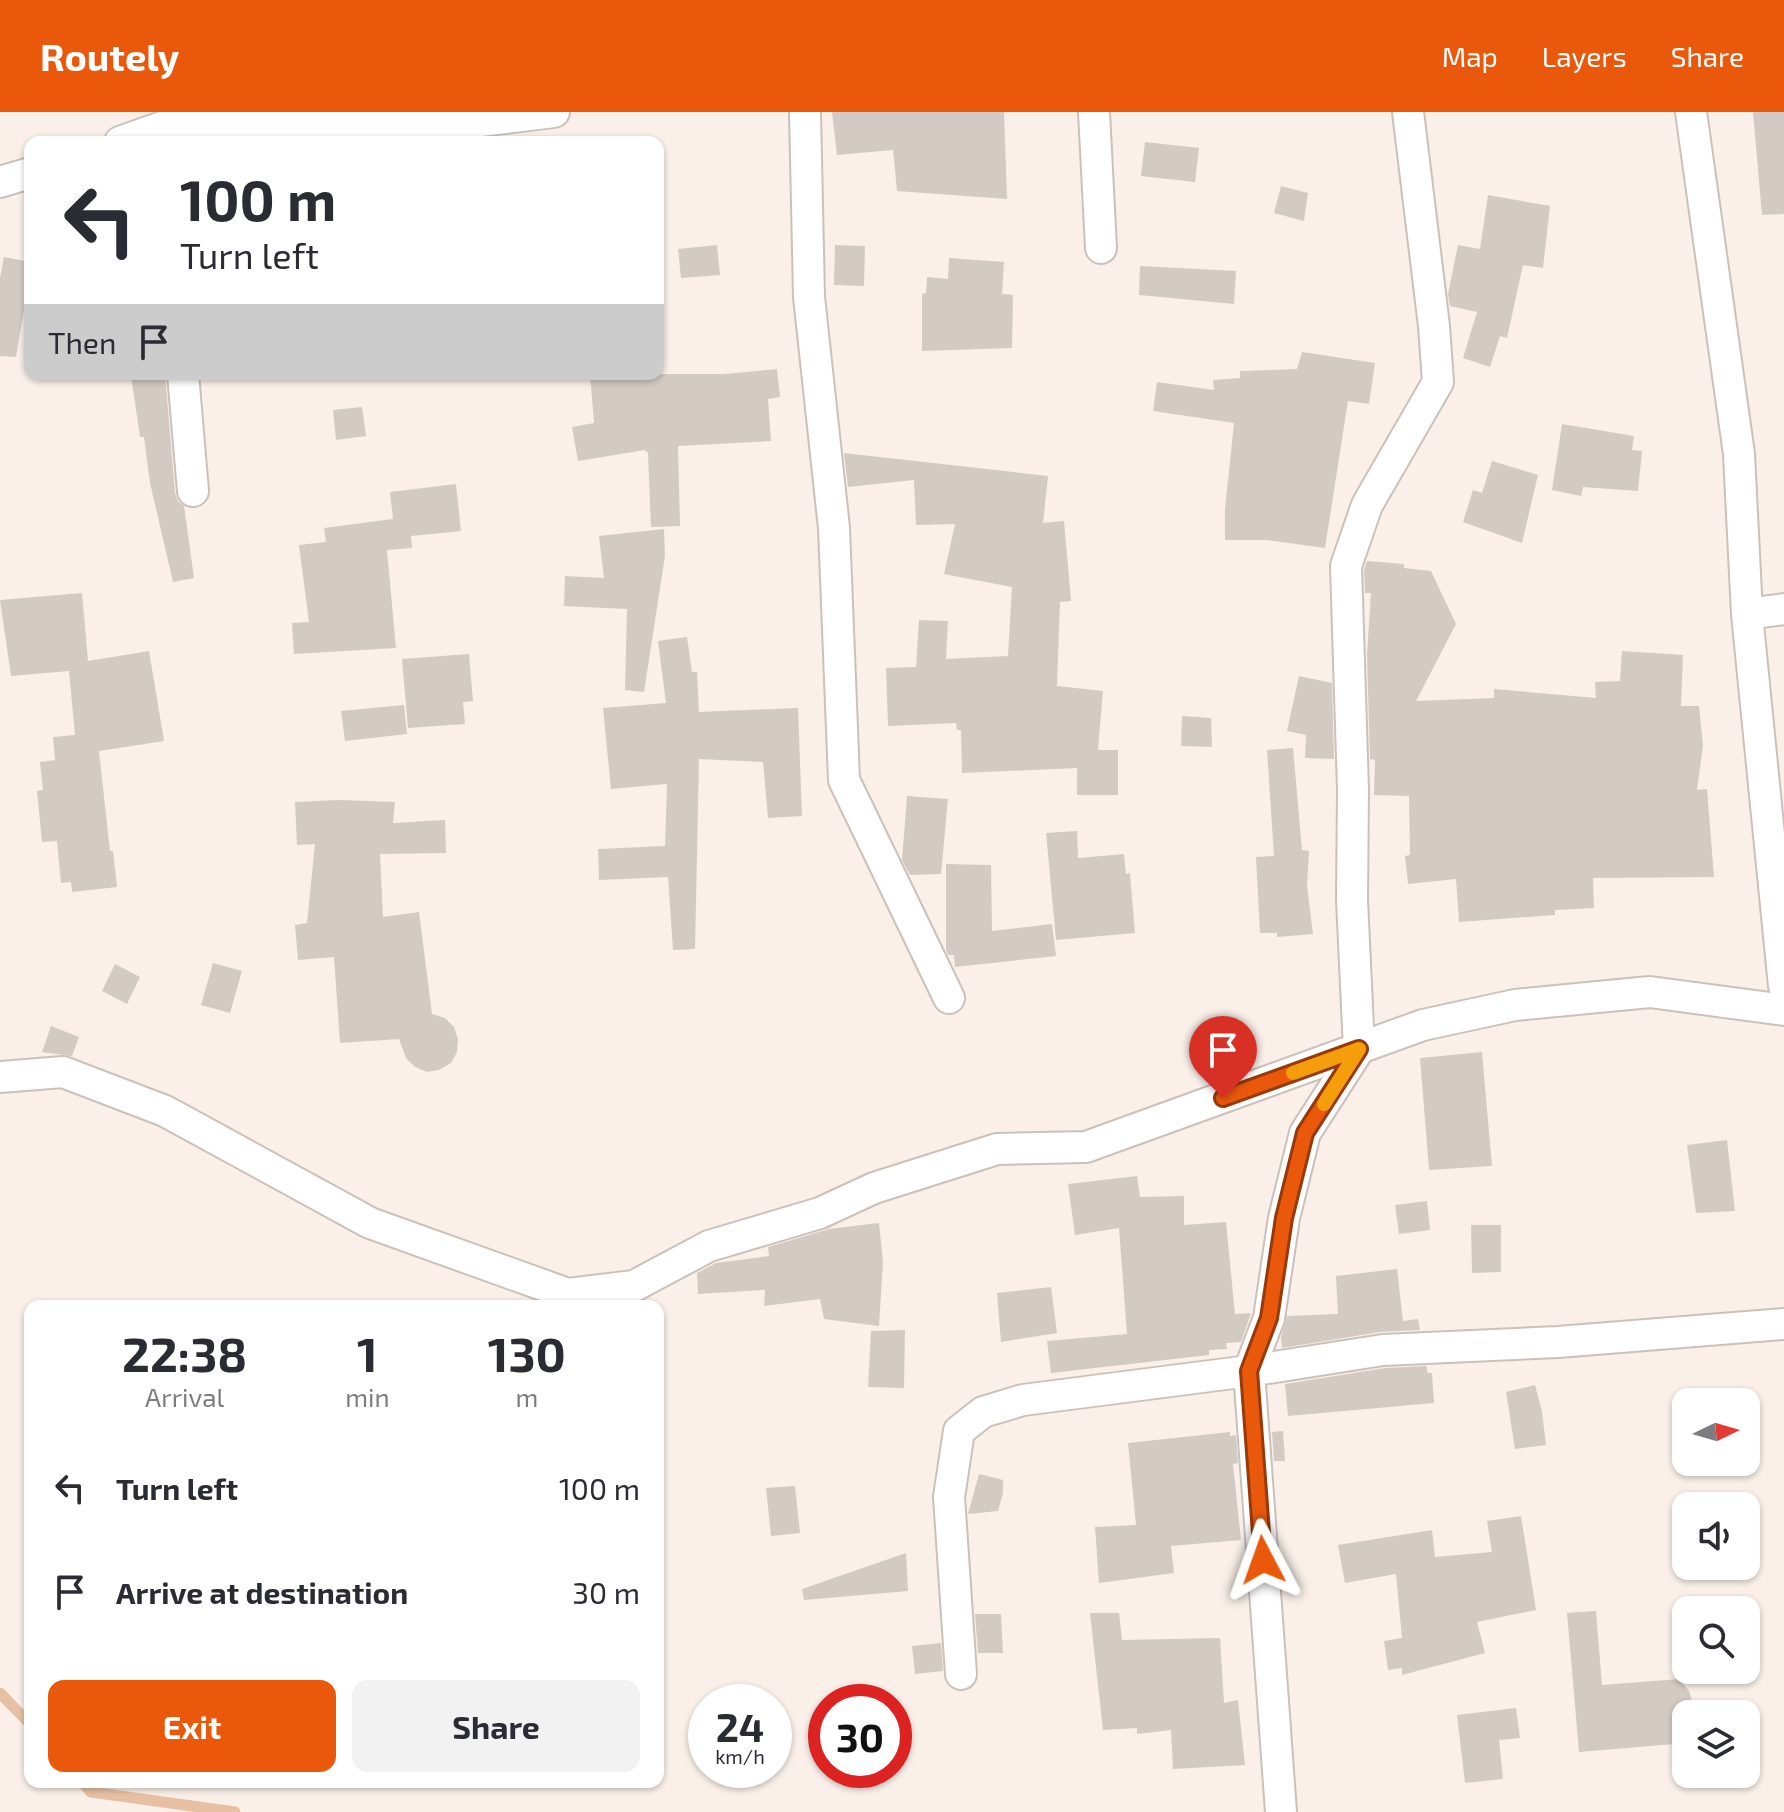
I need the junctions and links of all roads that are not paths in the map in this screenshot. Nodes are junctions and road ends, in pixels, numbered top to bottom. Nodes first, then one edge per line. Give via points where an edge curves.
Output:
1 (554, 112) edge
2 (805, 112) edge
3 (1094, 112) edge
4 (1408, 112) edge
5 (1691, 112) edge
6 (464, 118) edge
7 (162, 127) edge
8 (137, 136) edge
9 (24, 175) edge
10 (0, 182) edge
11 (1101, 248) dead end
12 (184, 380) edge
13 (193, 491) dead end
14 (1784, 609) edge
15 (1747, 614) junction
16 (1784, 986) edge
17 (949, 998) dead end
18 (1784, 1010) edge
19 (1359, 1049) junction
20 (0, 1077) edge
21 (1784, 1324) edge
22 (1249, 1371) junction
23 (961, 1674) dead end
24 (1281, 1812) edge

1 - 6 street
2 - 17 street via 809,297 834,528 844,780
3 - 11 street
4 - 19 street via 1438,382 1367,505 1346,566
5 - 15 street via 1739,454
6 - 7 street
7 - 8 street
9 - 10 street
12 - 13 street
14 - 15 street
15 - 16 street
18 - 19 street via 1650,992 1515,1005 1423,1025
19 - 20 street via 1086,1147 997,1149 874,1188 820,1213 709,1246 634,1286 568,1294 370,1223 165,1111 63,1072
19 - 22 street via 1305,1133 1284,1218 1269,1318
21 - 22 street via 1383,1350
22 - 23 street via 1023,1400 983,1412 959,1431 949,1497
22 - 24 street

